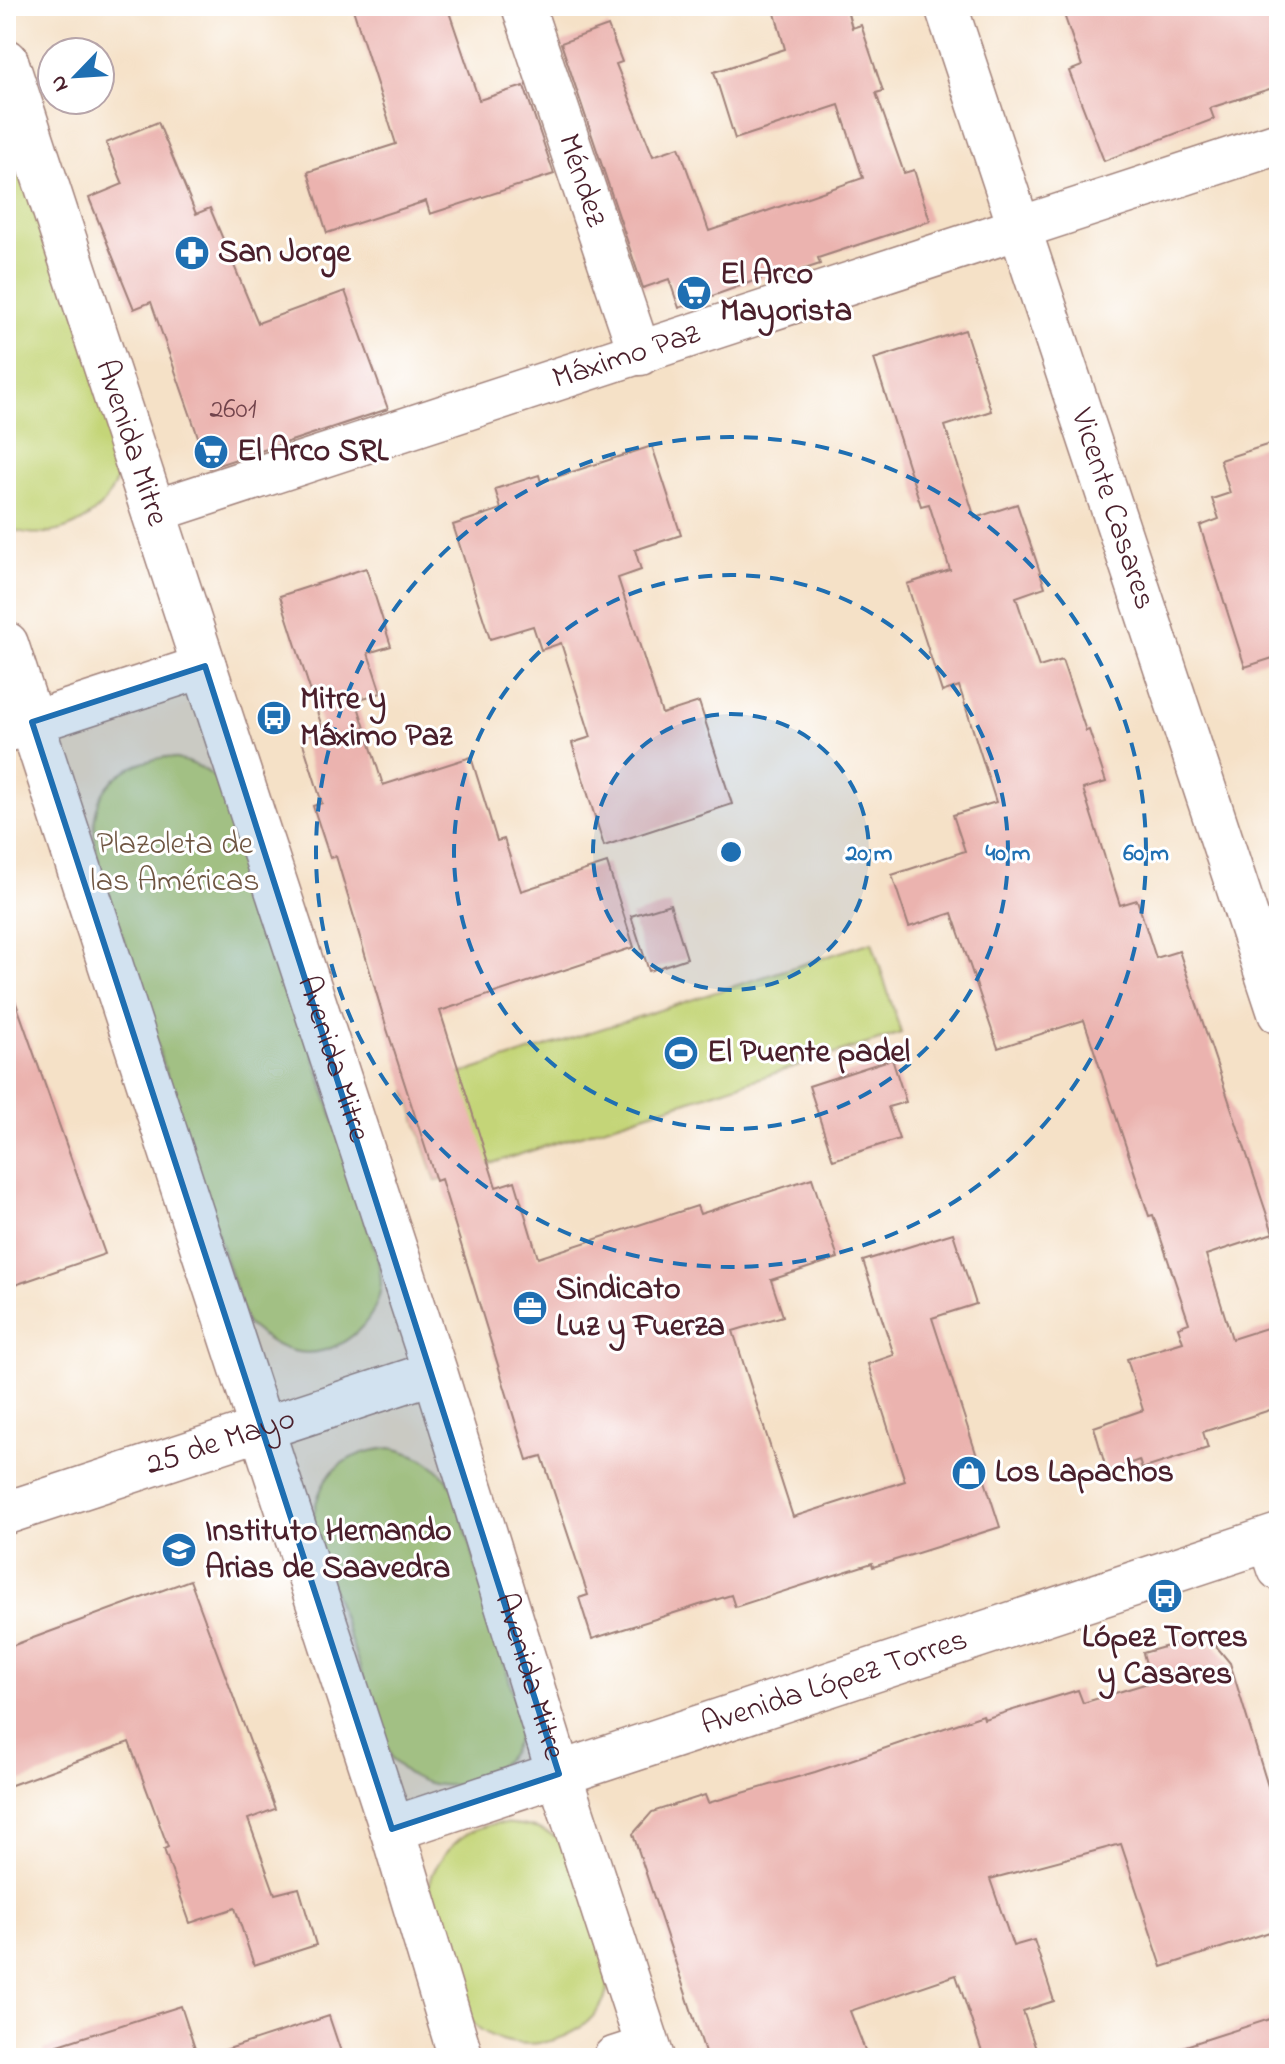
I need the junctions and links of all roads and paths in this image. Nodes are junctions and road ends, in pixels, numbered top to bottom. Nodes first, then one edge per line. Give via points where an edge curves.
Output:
1 (523, 6) edge
2 (946, 6) edge
3 (6, 61) edge
4 (1279, 143) edge
5 (1020, 229) junction
6 (640, 354) junction
7 (155, 511) junction
8 (6, 644) edge
9 (205, 666) junction
10 (19, 727) edge
11 (1279, 1013) edge
12 (435, 1372) junction
13 (262, 1430) junction
14 (6, 1513) edge
15 (1276, 1548) edge
16 (559, 1774) junction
17 (392, 1829) junction
18 (638, 2054) edge
19 (461, 2058) edge

1 - 6 street, Méndez
2 - 5 street, Vicente Casares
3 - 7 main road, Avenida Mitre
4 - 5 street, Máximo Paz
5 - 6 street, Máximo Paz
5 - 11 street, Vicente Casares
6 - 7 street, Máximo Paz
7 - 9 main road, Avenida Mitre
8 - 10 main road
9 - 10 street
9 - 12 main road, Avenida Mitre
10 - 13 main road
12 - 13 street, 25 de Mayo
12 - 16 main road, Avenida Mitre
13 - 14 street, 25 de Mayo
13 - 17 main road
15 - 16 main road, Avenida López Torres
16 - 17 main road, Avenida López Torres
16 - 18 main road, Avenida Mitre
17 - 19 main road

